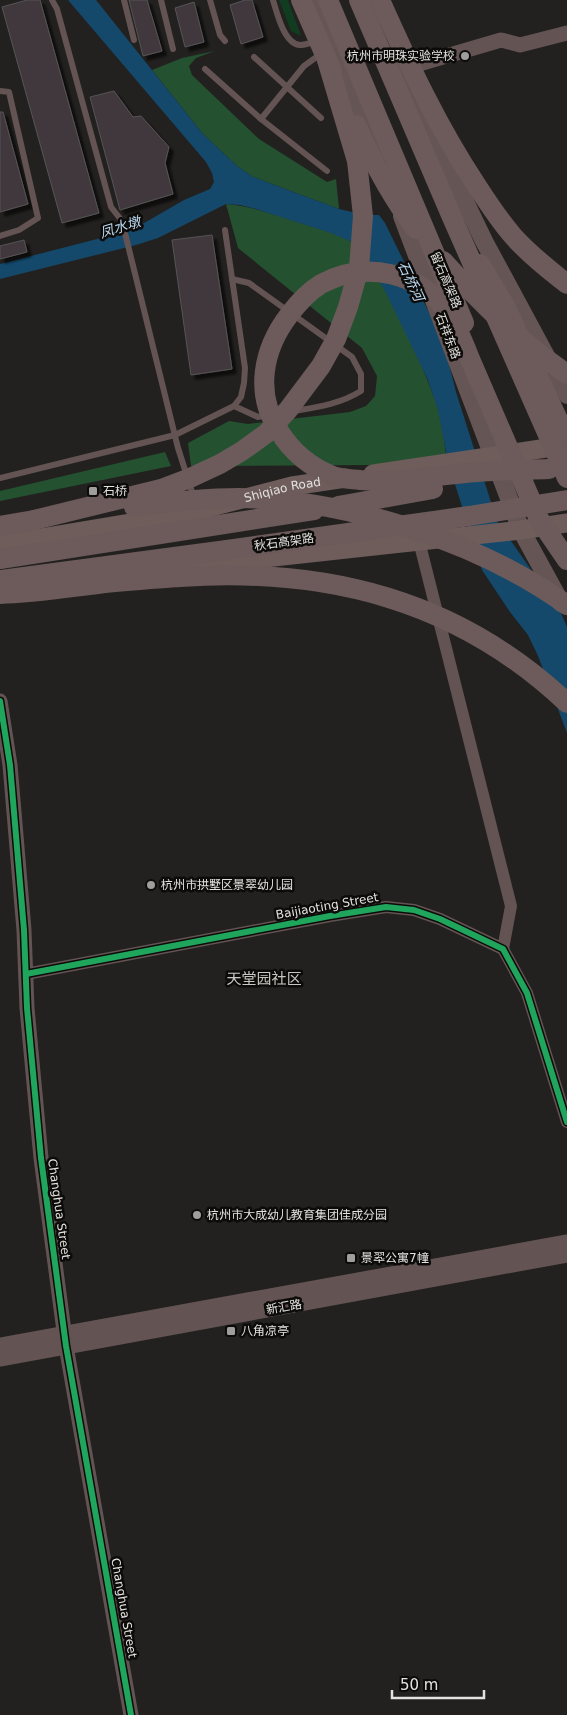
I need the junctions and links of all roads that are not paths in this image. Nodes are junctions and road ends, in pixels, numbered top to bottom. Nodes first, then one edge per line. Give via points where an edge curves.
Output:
1 (52, 0) edge
2 (124, 0) edge
3 (161, 0) edge
4 (210, 0) edge
5 (273, 0) edge
6 (301, 0) edge
7 (314, 0) edge
8 (328, 0) edge
9 (359, 0) edge
10 (370, 0) edge
11 (380, 0) edge
12 (567, 33) edge
13 (134, 40) dead end
14 (225, 41) dead end
15 (331, 48) junction
16 (173, 49) dead end
17 (254, 57) dead end
18 (205, 69) dead end
19 (402, 69) junction
20 (287, 88) junction
21 (0, 91) edge
22 (321, 118) dead end
23 (261, 119) junction
24 (327, 171) dead end
25 (451, 215) junction
26 (225, 230) dead end
27 (0, 236) edge
28 (232, 279) junction
29 (567, 284) edge
30 (567, 374) edge
31 (567, 395) edge
32 (234, 406) junction
33 (175, 435) junction
34 (567, 439) edge
35 (567, 445) edge
36 (486, 457) junction
37 (558, 467) edge
38 (0, 478) edge
39 (567, 478) edge
40 (567, 500) edge
41 (198, 511) junction
42 (567, 513) edge
43 (469, 516) junction
44 (34, 520) junction
45 (567, 524) edge
46 (0, 526) edge
47 (518, 531) junction
48 (418, 541) junction
49 (0, 545) edge
50 (0, 560) edge
51 (567, 560) edge
52 (0, 580) edge
53 (0, 590) edge
54 (0, 594) edge
55 (567, 605) edge
56 (567, 613) edge
57 (0, 701) edge
58 (567, 703) edge
59 (503, 949) junction
60 (26, 974) junction
61 (567, 1122) edge
62 (567, 1242) edge
63 (567, 1255) edge
64 (66, 1340) junction
65 (0, 1345) edge
66 (0, 1358) edge
67 (131, 1715) edge

1 - 33 lane via 111,207 122,221
2 - 13 lane
3 - 16 lane
4 - 14 lane via 220,35
5 - 15 lane via 290,42
6 - 15 highway, bridge
7 - 15 main road, 石祥东路
8 - 51 highway, 留石高架路, bridge
9 - 25 highway, bridge
10 - 19 main road
11 - 29 highway, bridge via 437,122 490,206 513,236
12 - 19 street via 520,45 500,40
15 - 20 lane via 304,66
15 - 30 highway, bridge via 378,171 410,222 506,326
15 - 36 main road, 石祥东路 via 370,131 481,422
15 - 44 highway, bridge via 357,161 363,216 359,268 336,339 321,366 267,433 220,464 161,489
17 - 20 lane
18 - 23 lane
19 - 31 main road via 484,241
20 - 22 lane
20 - 23 lane
21 - 27 lane via 9,92 38,218 19,230
23 - 24 lane
25 - 34 highway, bridge via 505,306
25 - 39 highway, bridge
26 - 28 lane
28 - 32 lane via 245,368 241,397
28 - 32 lane via 249,283 352,357 361,374 361,391 331,405 258,416
32 - 33 lane
33 - 38 lane
33 - 41 lane
35 - 36 main road, Shiqiao Road
36 - 41 main road, Shiqiao Road via 292,486
36 - 47 main road, 石祥东路
37 - 50 highway, bridge
37 - 51 highway, bridge via 530,470 521,470 512,470 476,472 375,481 335,476 303,460 272,422 264,368 270,346 279,328 303,297 340,276 388,273 406,278 426,290 448,314 467,352 512,457 516,466 520,475 524,484 531,502 539,519
40 - 43 highway, 秋石高架路, bridge
41 - 49 main road, Shiqiao Road
42 - 43 highway, bridge
43 - 52 highway, 秋石高架路, bridge
44 - 46 highway
44 - 55 highway, bridge via 194,499 240,498 316,505 373,517 466,550 525,579
45 - 47 main road
47 - 48 main road
47 - 56 main road, 石祥东路
48 - 53 main road
48 - 59 street via 511,906
54 - 58 highway, bridge via 233,575 278,577 350,588 417,606 470,631 507,654
57 - 60 street, Changhua Street via 10,765
59 - 60 street, Baijiaoting Street via 440,919 414,910 386,907
59 - 61 street via 527,993
60 - 64 street, Changhua Street via 41,1158
62 - 64 street, 新汇路
63 - 64 street, 新汇路
64 - 65 street, 新汇路
64 - 66 street, 新汇路
64 - 67 street, Changhua Street

